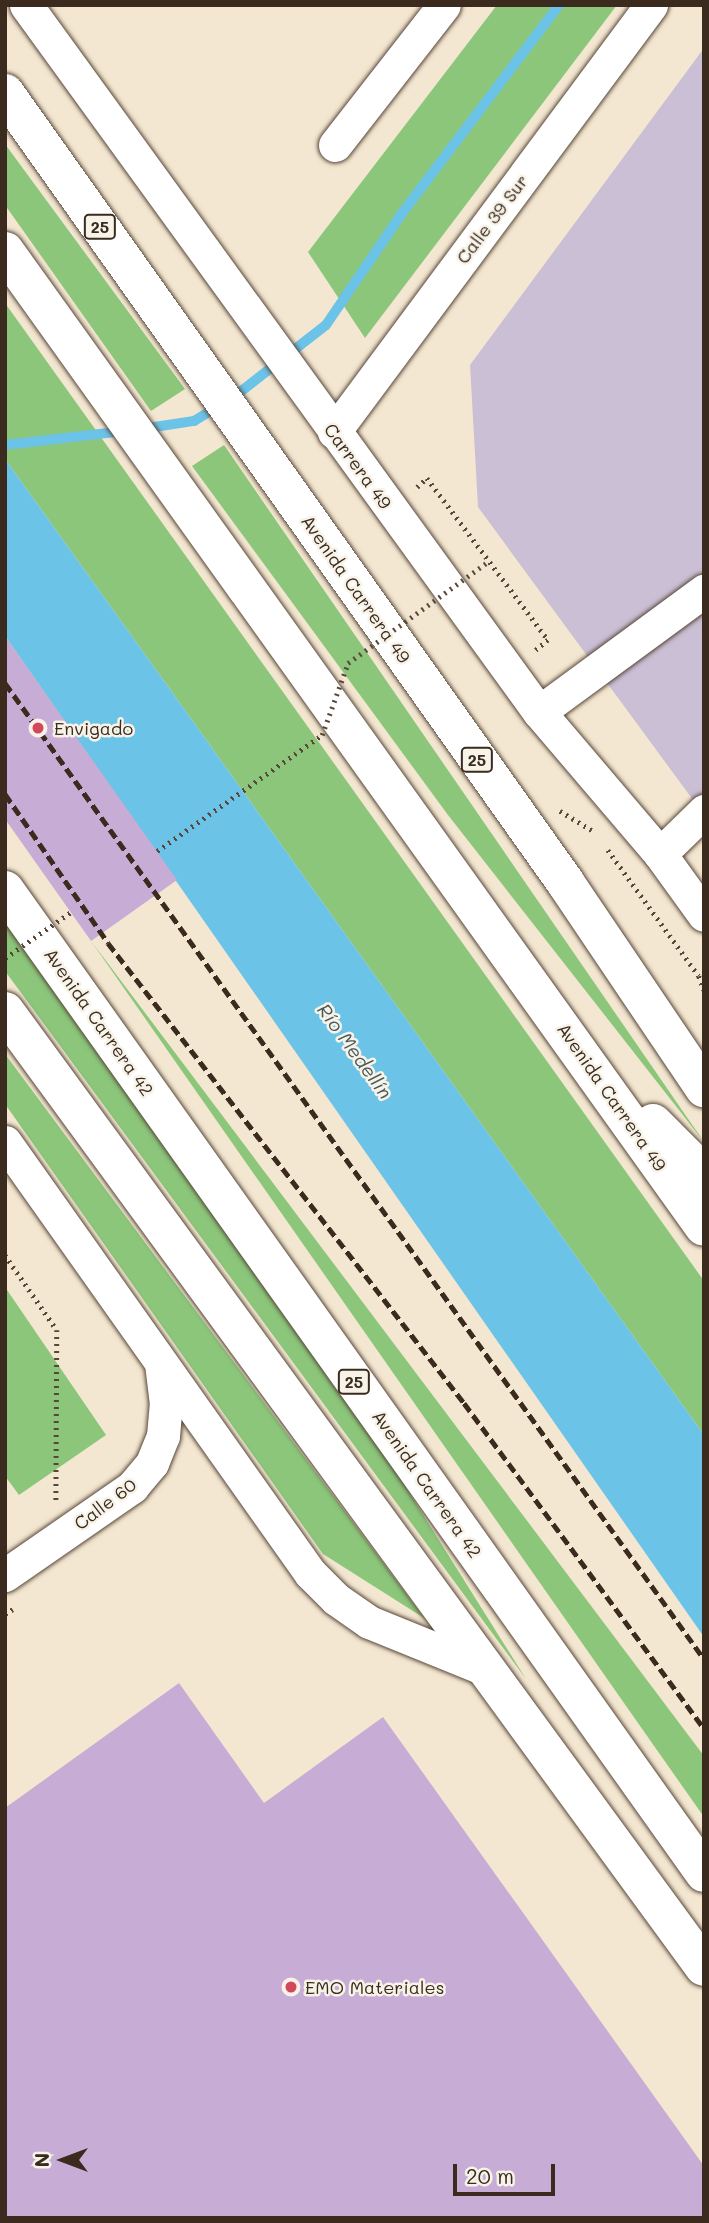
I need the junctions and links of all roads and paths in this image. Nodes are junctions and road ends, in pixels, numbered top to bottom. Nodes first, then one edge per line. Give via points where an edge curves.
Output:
1 (26, 5) edge
2 (444, 5) edge
3 (651, 5) edge
4 (5, 93) edge
5 (335, 145) dead end
6 (5, 251) edge
7 (334, 432) junction
8 (427, 478) dead end
9 (489, 561) junction
10 (704, 591) edge
11 (411, 606) dead end
12 (418, 618) dead end
13 (548, 640) dead end
14 (539, 712) junction
15 (557, 809) dead end
16 (704, 811) edge
17 (596, 832) dead end
18 (604, 843) dead end
19 (157, 851) dead end
20 (660, 855) junction
21 (5, 890) edge
22 (71, 912) dead end
23 (704, 915) edge
24 (5, 958) edge
25 (704, 990) edge
26 (5, 1012) edge
27 (576, 1046) junction
28 (704, 1088) edge
29 (5, 1142) edge
30 (704, 1174) edge
31 (704, 1227) edge
32 (5, 1255) edge
33 (161, 1364) junction
34 (56, 1540) junction
35 (5, 1576) edge
36 (15, 1607) dead end
37 (5, 1614) edge
38 (487, 1670) junction
39 (704, 1873) edge
40 (704, 1967) edge

1 - 7 street, Carrera 49
2 - 5 street
3 - 7 street, Calle 39 Sur
4 - 28 highway, Avenida Carrera 49 / 25 via 565,882
6 - 27 highway, Avenida Carrera 49
7 - 14 street, Carrera 49
8 - 9 path
9 - 13 path
9 - 19 path, bridge via 348,663 322,735
10 - 14 street
11 - 12 path
14 - 20 street, Carrera 49
15 - 17 path
16 - 20 street
18 - 25 path via 699,976
20 - 23 street, Carrera 49
21 - 39 highway, Avenida Carrera 42 / 25
22 - 24 path, bridge
26 - 38 highway
27 - 30 highway
27 - 31 highway, Avenida Carrera 49
29 - 33 street
32 - 34 path via 57,1330
33 - 34 street, Calle 60 via 166,1404 163,1436 152,1463 132,1488
33 - 38 street via 310,1573 335,1600 369,1622
34 - 35 street, Calle 60
36 - 37 path
38 - 40 highway

